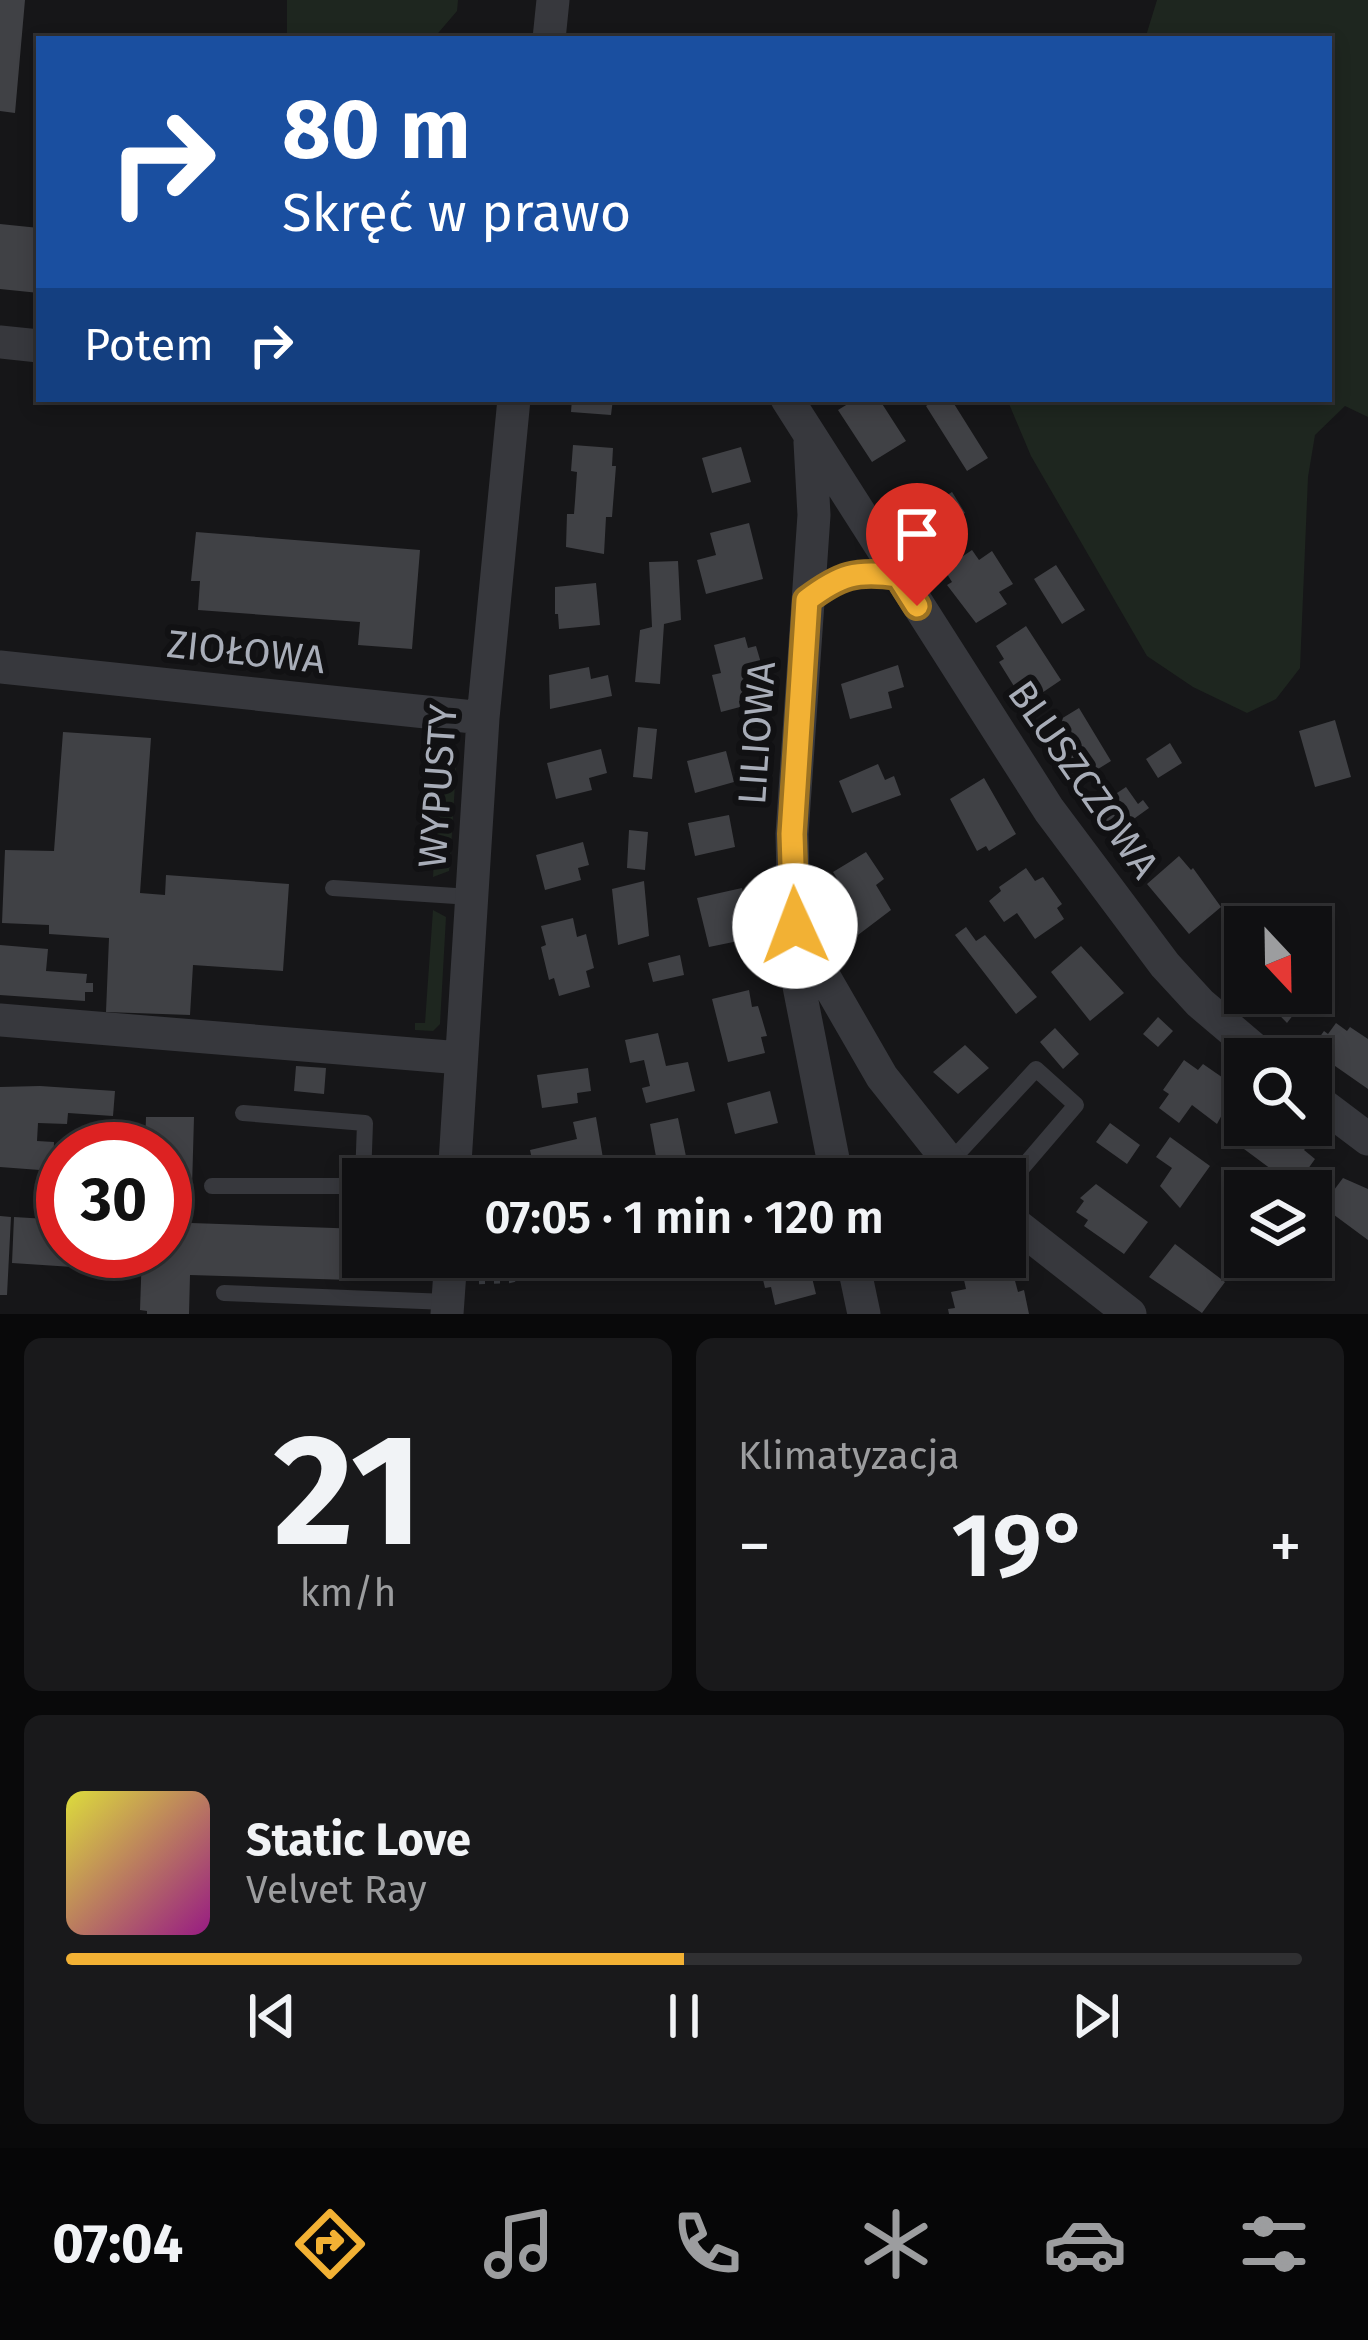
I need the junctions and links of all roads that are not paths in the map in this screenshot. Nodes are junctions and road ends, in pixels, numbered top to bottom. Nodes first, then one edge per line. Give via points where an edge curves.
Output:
1 (553, 0) edge
2 (549, 36) edge
3 (0, 342) edge
4 (36, 346) edge
5 (514, 402) edge
6 (790, 402) edge
7 (809, 434) junction
8 (898, 576) junction
9 (807, 600) junction
10 (0, 667) edge
11 (483, 718) junction
12 (333, 888) dead end
13 (472, 897) junction
14 (795, 926) junction
15 (0, 1020) edge
16 (1242, 1038) edge
17 (461, 1058) junction
18 (876, 1067) junction
19 (819, 1089) junction
20 (1332, 1112) edge
21 (243, 1113) dead end
22 (1368, 1139) edge
23 (364, 1158) edge
24 (455, 1158) edge
25 (833, 1158) edge
26 (944, 1158) edge
27 (966, 1158) edge
28 (1026, 1163) edge
29 (342, 1183) edge
30 (212, 1186) dead end
31 (1026, 1232) edge
32 (856, 1278) edge
33 (449, 1289) edge
34 (224, 1293) dead end
35 (864, 1314) edge
36 (1130, 1314) edge

1 - 2 street
3 - 4 street
5 - 11 street, WYPUSTY
6 - 7 street, BLUSZCZOWA
7 - 8 street, BLUSZCZOWA
7 - 9 street, LILIOWA
8 - 9 lane via 867,571 834,580
8 - 16 street, BLUSZCZOWA via 1114,899 1200,1003
9 - 14 street, LILIOWA via 792,834
10 - 11 street, ZIOŁOWA
11 - 13 street, WYPUSTY
12 - 13 lane
13 - 17 street, WYPUSTY
14 - 18 street
14 - 19 street, LILIOWA
15 - 17 street
17 - 24 street, WYPUSTY
18 - 19 street
18 - 26 street
19 - 25 street, LILIOWA
20 - 22 street
21 - 23 lane via 365,1123
27 - 28 lane via 1036,1069 1076,1105
29 - 30 lane
31 - 36 street
32 - 35 street
33 - 34 lane

